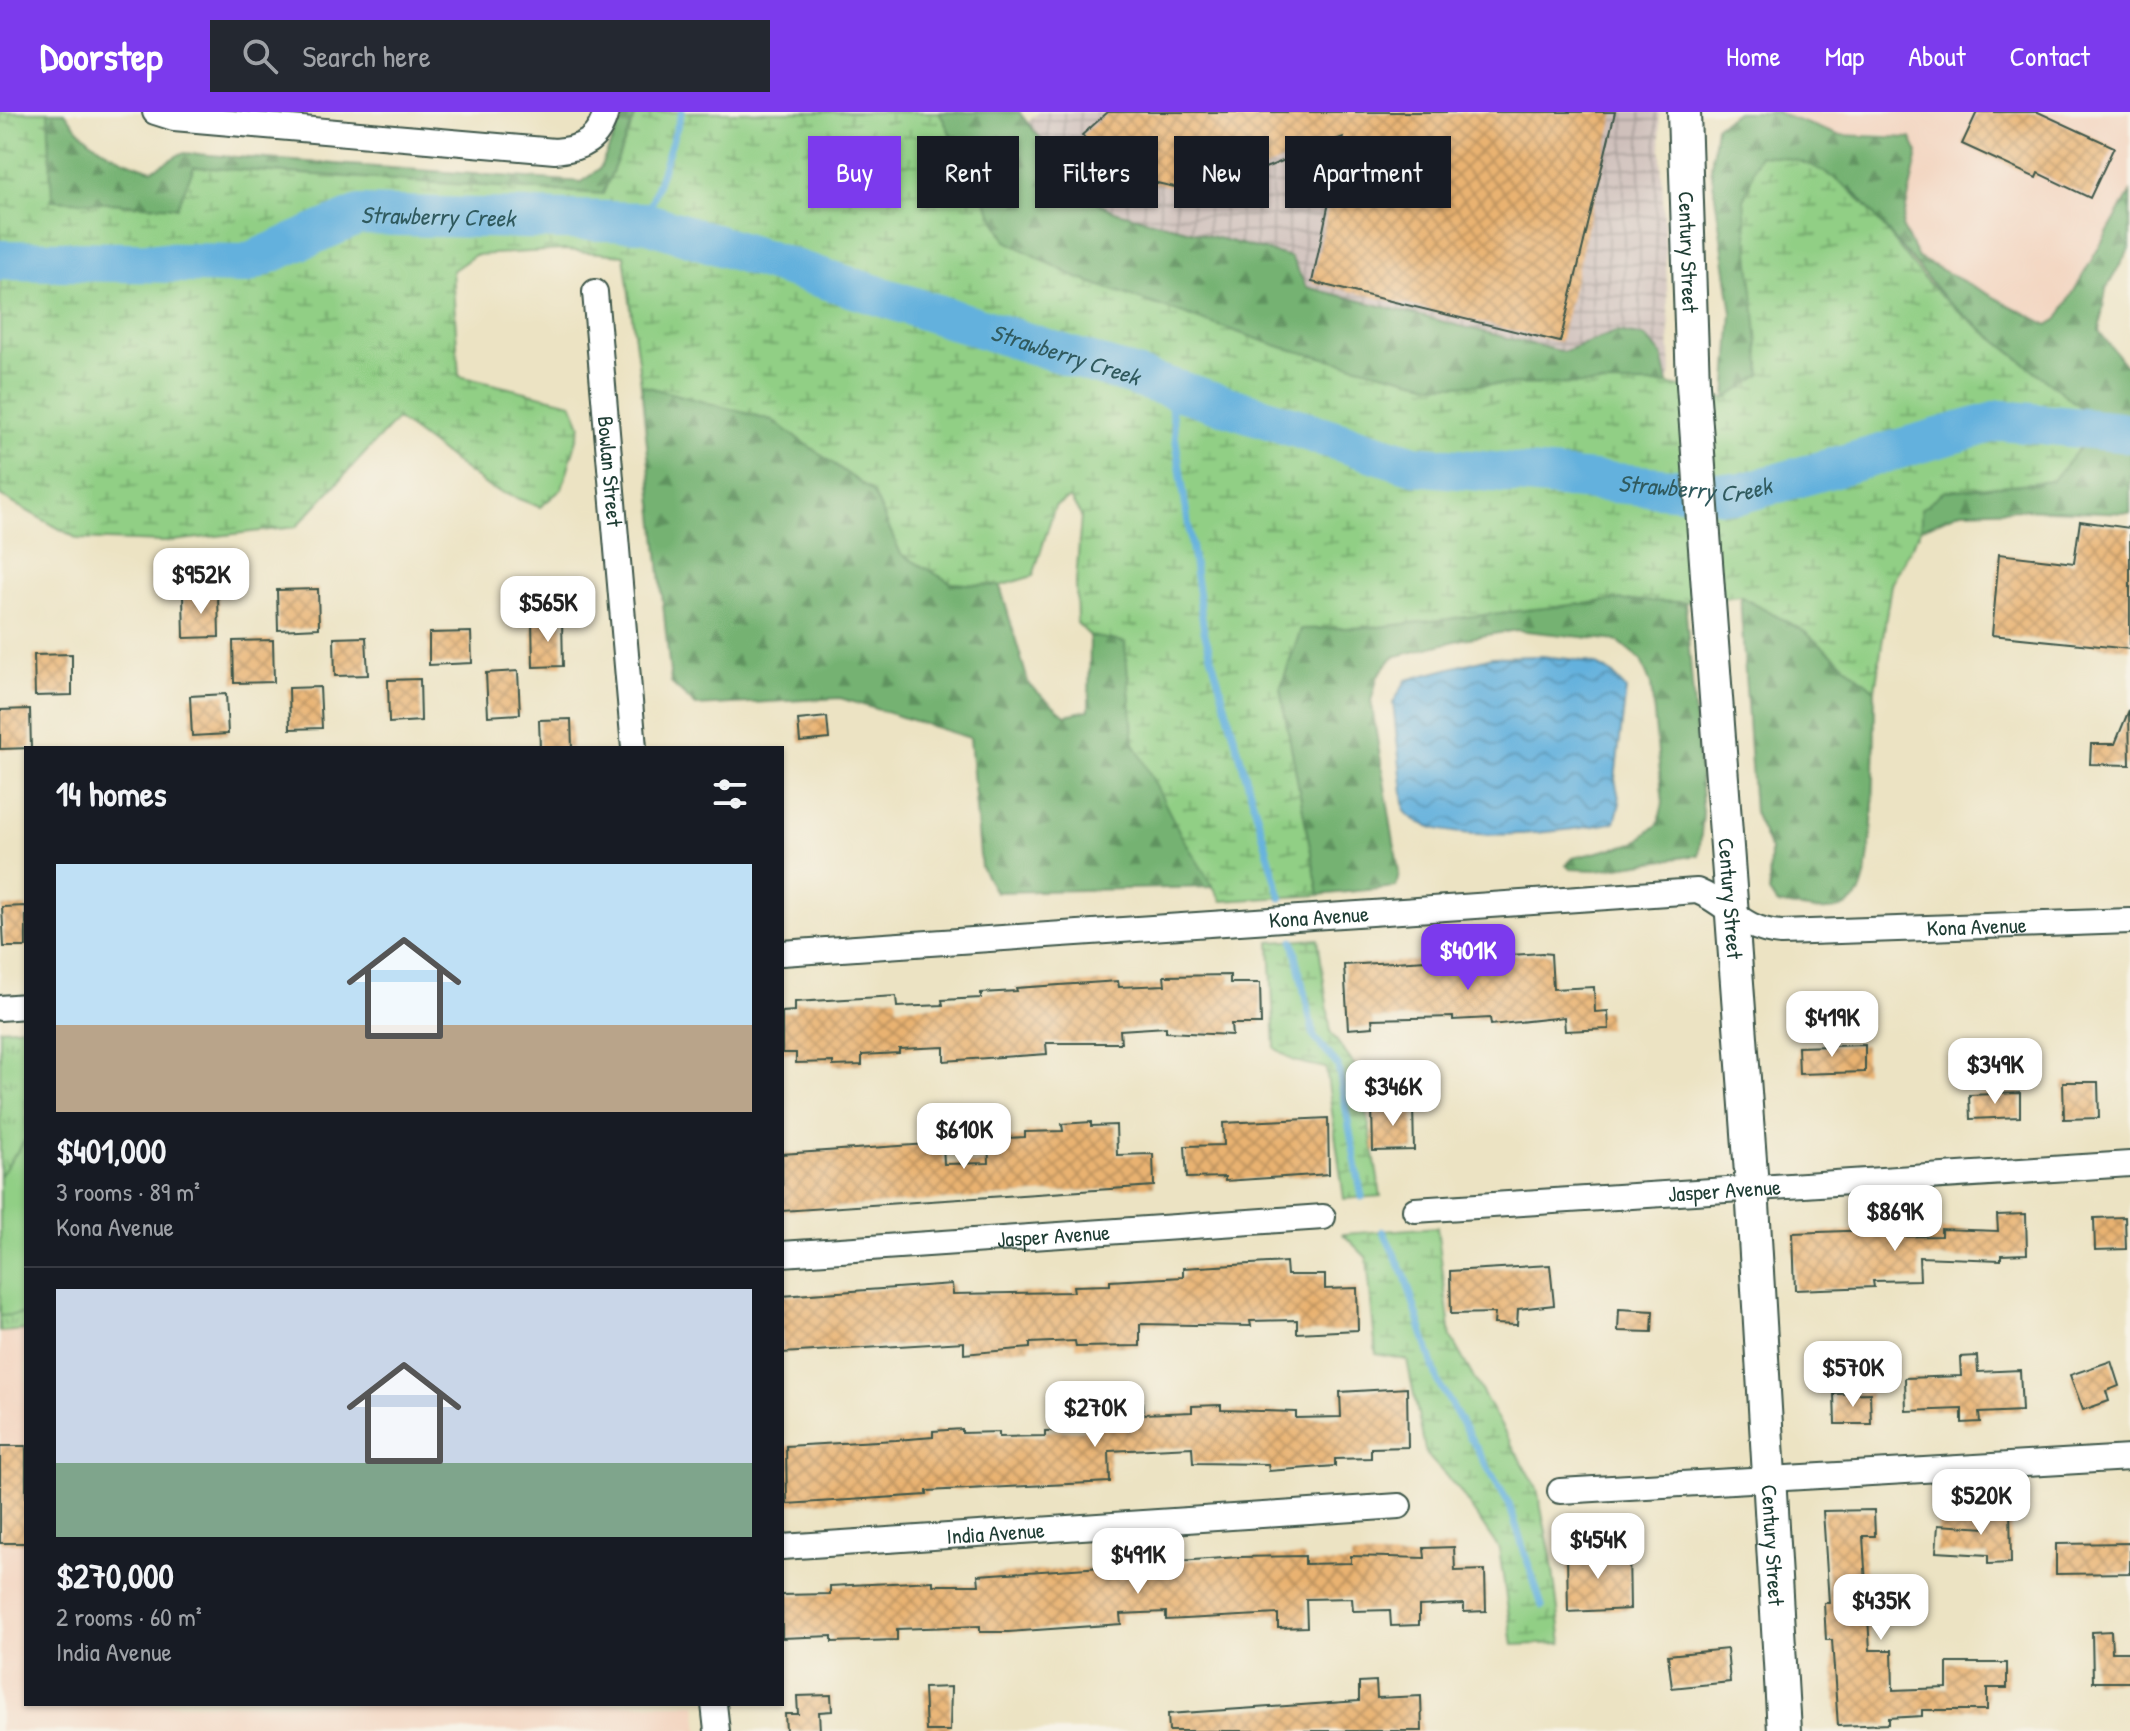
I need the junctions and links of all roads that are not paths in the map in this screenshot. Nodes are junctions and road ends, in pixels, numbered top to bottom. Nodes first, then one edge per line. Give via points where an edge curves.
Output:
1 (155, 112) edge
2 (606, 112) edge
3 (1684, 112) edge
4 (316, 121) edge
5 (595, 292) dead end
6 (634, 746) edge
7 (1733, 916) junction
8 (2130, 921) edge
9 (784, 953) edge
10 (24, 1006) edge
11 (0, 1008) edge
12 (2130, 1164) edge
13 (1752, 1187) junction
14 (1415, 1210) dead end
15 (1323, 1217) dead end
16 (784, 1254) edge
17 (2130, 1458) edge
18 (1768, 1479) junction
19 (1560, 1491) dead end
20 (1399, 1506) dead end
21 (784, 1547) edge
22 (714, 1706) edge
23 (717, 1731) edge
24 (1784, 1731) edge

1 - 4 street via 174,118
2 - 4 street via 591,141 575,150 555,151
3 - 7 street, Century Street via 1693,385
5 - 6 street, Bowlan Street
7 - 8 street, Kona Avenue via 1757,931 1781,933
7 - 9 street, Kona Avenue via 1717,899 1697,891
7 - 13 street, Century Street
10 - 11 street
12 - 13 street, Jasper Avenue
13 - 14 street, Jasper Avenue
13 - 18 street, Century Street
15 - 16 street, Jasper Avenue
17 - 18 street
18 - 19 street
18 - 24 street, Century Street
20 - 21 street, India Avenue
22 - 23 street

